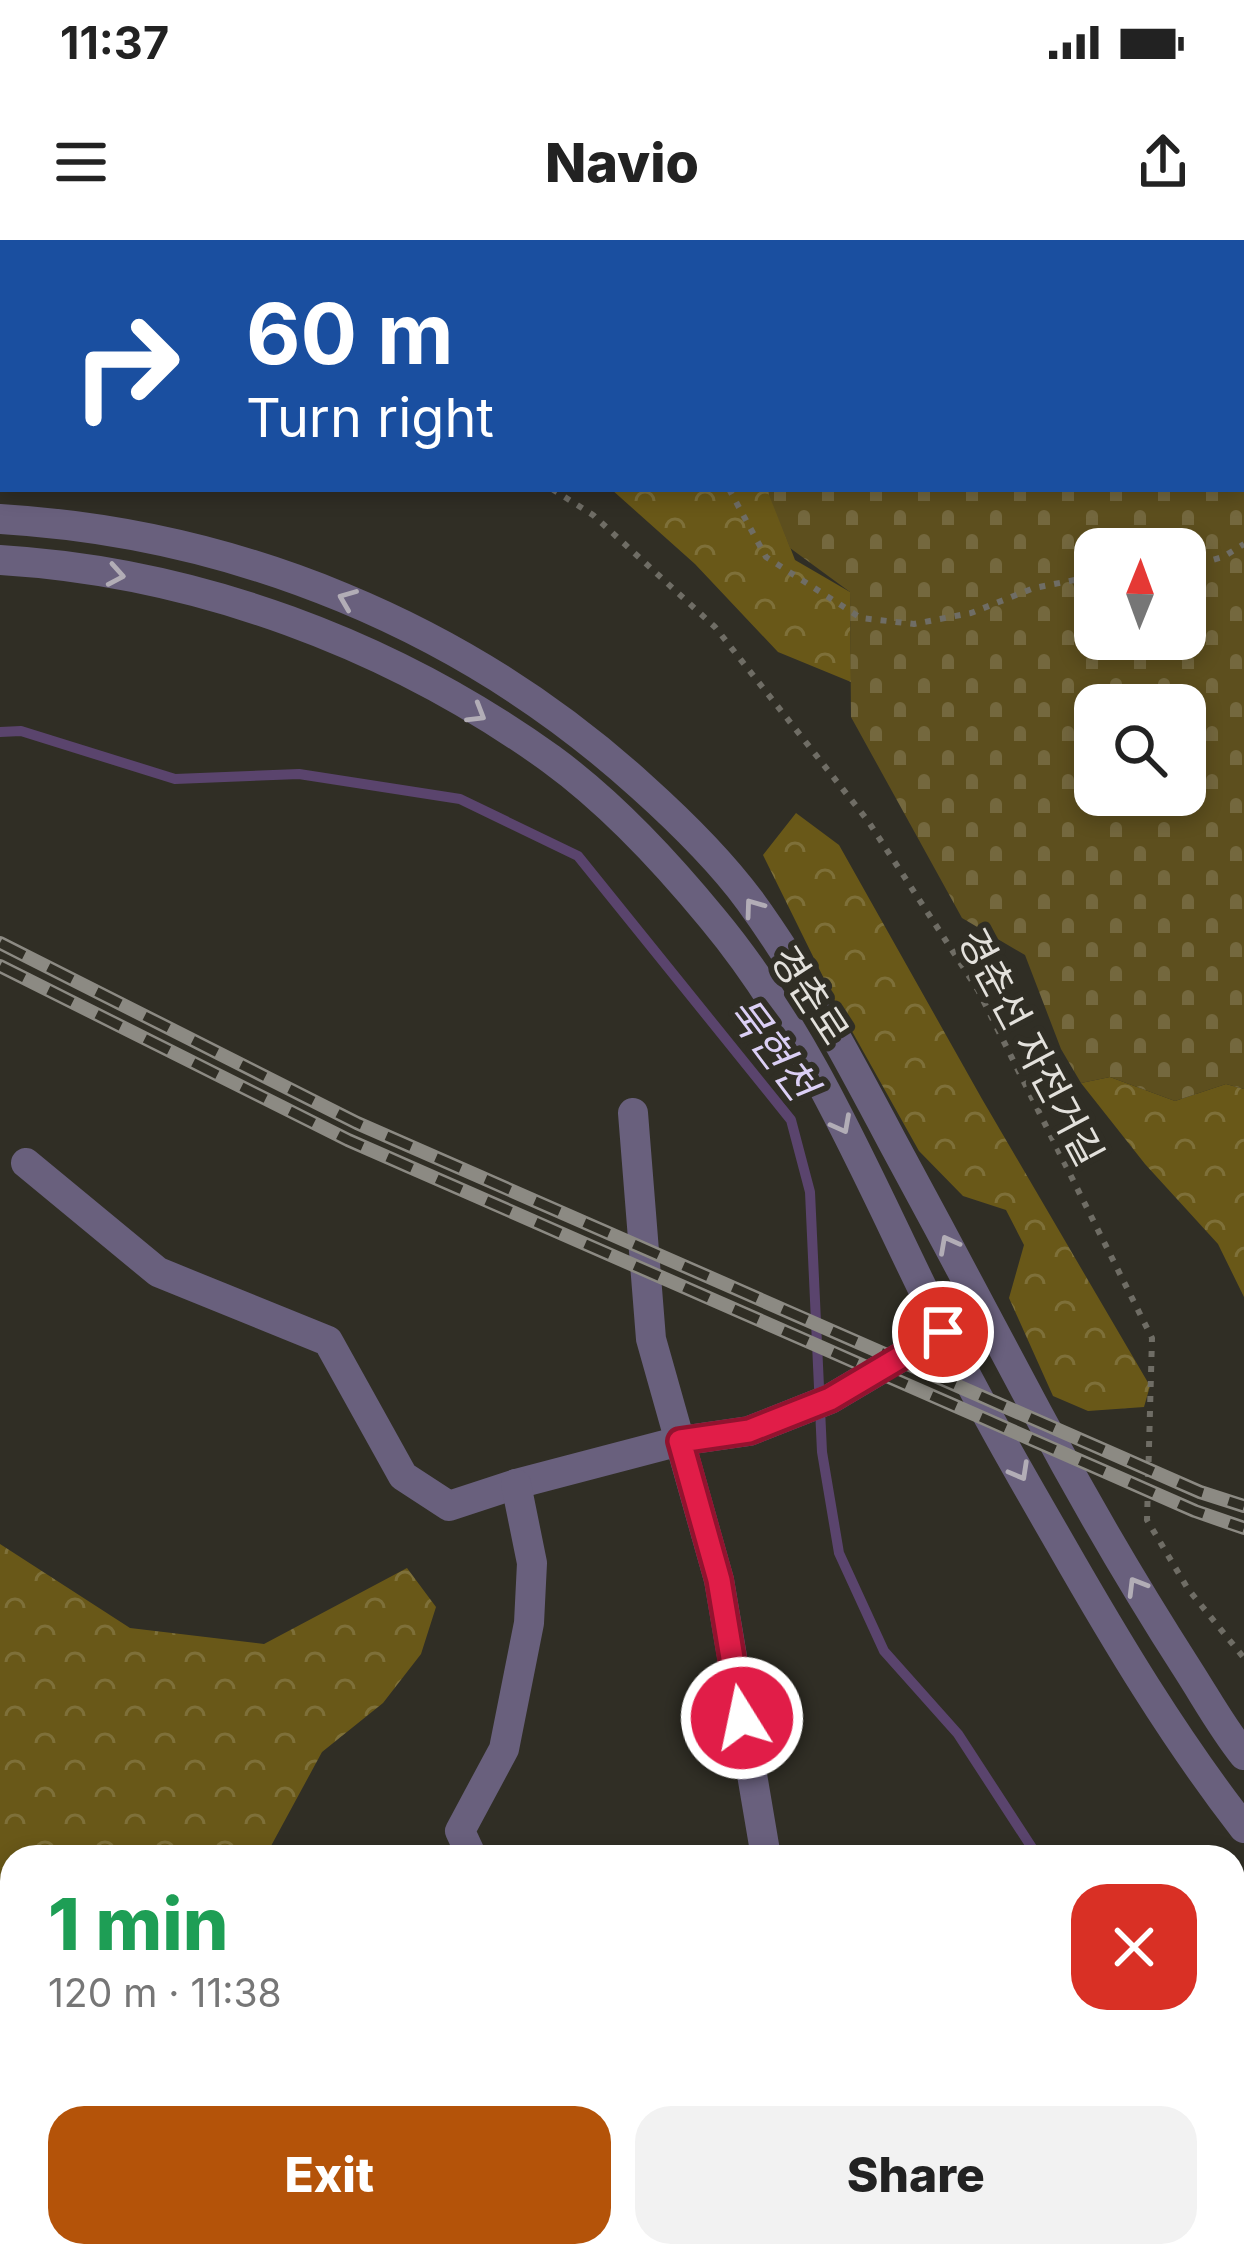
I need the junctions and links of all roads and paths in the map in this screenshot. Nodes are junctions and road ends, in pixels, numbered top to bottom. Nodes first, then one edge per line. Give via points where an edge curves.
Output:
1 (557, 492) edge
2 (730, 492) edge
3 (0, 519) edge
4 (1244, 544) edge
5 (0, 560) edge
6 (1206, 562) edge
7 (1074, 580) edge
8 (632, 1113) dead end
9 (26, 1163) dead end
10 (943, 1332) junction
11 (680, 1441) junction
12 (516, 1484) junction
13 (1177, 1653) junction
14 (1244, 1658) edge
15 (1244, 1713) edge
16 (1244, 1756) edge
17 (1244, 1828) edge
18 (466, 1845) edge
19 (764, 1845) edge

1 - 14 path, 경춘선 자전거길 via 592,514 715,627 868,820 978,990 1152,1338 1147,1520 1188,1589
2 - 7 path via 766,557 861,619 914,624
13 -> 3 street, 경춘로 via 1082,1496 812,990 681,822 507,680 356,601 169,542
4 - 6 path
5 -> 10 street, 경춘로 via 159,583 342,640 417,677 598,798 713,919 774,1004 880,1196
8 - 11 street via 651,1339
9 - 12 street via 158,1272 328,1341 403,1476 448,1507
10 - 11 street via 830,1399 749,1431
10 -> 17 street, 경춘로 via 1114,1637
11 - 12 street
11 - 19 street via 719,1580
12 - 18 street via 532,1563 529,1623 504,1749 460,1832
13 - 15 street
13 - 16 street, 경춘로

